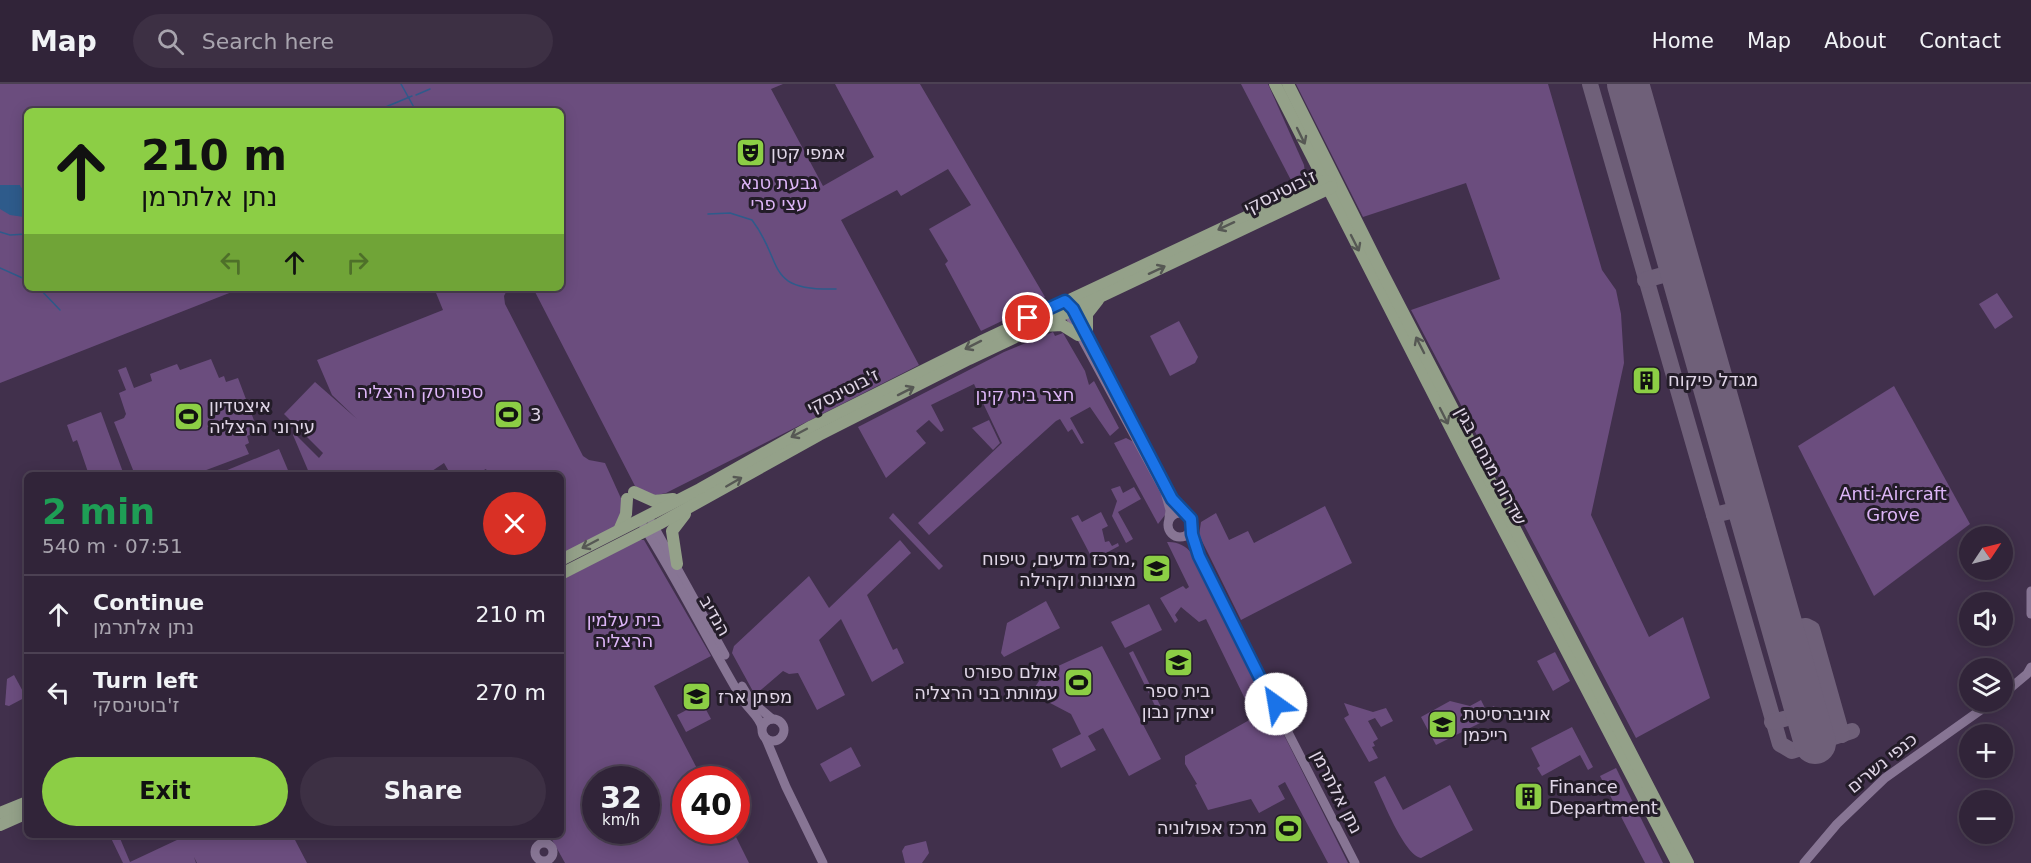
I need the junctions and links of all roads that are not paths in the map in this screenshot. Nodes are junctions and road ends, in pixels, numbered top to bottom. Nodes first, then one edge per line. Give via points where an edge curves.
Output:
1 (1275, 84) edge
2 (1288, 84) edge
3 (1312, 159) junction
4 (1330, 185) junction
5 (1300, 198) junction
6 (1338, 211) junction
7 (1104, 294) junction
8 (1068, 308) junction
9 (1033, 328) junction
10 (1083, 336) junction
11 (702, 494) junction
12 (1183, 513) junction
13 (1169, 518) junction
14 (646, 522) junction
15 (620, 528) junction
16 (1191, 529) junction
17 (1180, 537) junction
18 (1199, 556) junction
19 (564, 558) edge
20 (677, 564) junction
21 (564, 572) edge
22 (2031, 591) edge
23 (2031, 614) edge
24 (2031, 667) edge
25 (2013, 686) edge
26 (1263, 693) junction
27 (1275, 707) junction
28 (1263, 712) junction
29 (1978, 712) edge
30 (772, 719) junction
31 (762, 729) junction
32 (1290, 737) junction
33 (766, 739) junction
34 (778, 740) junction
35 (786, 787) junction
36 (24, 803) edge
37 (0, 813) edge
38 (24, 814) edge
39 (0, 825) edge
40 (537, 840) edge
41 (549, 843) edge
42 (548, 862) edge
43 (561, 863) edge
44 (823, 863) edge
45 (1355, 863) edge
46 (1677, 863) edge
47 (1688, 863) edge
48 (1804, 863) edge

1 -> 3 main road, שדרות מנחם בגין
2 - 4 main road, שדרות מנחם בגין
3 - 4 main road, שדרות מנחם בגין
3 - 5 main road via 1314,177
4 - 5 main road, ז'בוטינסקי
4 - 6 main road, שדרות מנחם בגין
47 -> 4 main road, שדרות מנחם בגין
5 - 6 main road via 1322,201
7 -> 5 main road, ז'בוטינסקי
5 -> 8 main road, ז'בוטינסקי
6 -> 46 main road, שדרות מנחם בגין
7 - 8 main road, ז'בוטינסקי
7 - 10 main road via 1087,314
8 - 9 main road, ז'בוטינסקי
8 - 10 street
8 -> 11 main road, ז'בוטינסקי via 812,426
9 - 10 main road via 1058,325
11 -> 9 main road, ז'בוטינסקי
10 - 12 street
10 - 13 street via 1165,492
11 - 14 main road, ז'בוטינסקי
11 - 15 main road via 664,501 630,496
11 - 20 main road via 674,526 671,538
12 - 13 street
12 - 16 street via 1191,519
13 - 17 street via 1169,531
14 - 15 main road, ז'בוטינסקי
14 - 20 street, הנדיב
14 - 21 main road, ז'בוטינסקי
14 - 31 street, הנדיב via 742,700
15 -> 19 main road, ז'בוטינסקי
16 - 17 street
16 - 18 street
17 - 18 street
18 - 26 street
20 - 30 street, הנדיב via 744,691
22 - 23 street
24 - 25 street
26 - 27 street via 1274,696
26 - 28 street via 1255,704
27 - 28 street
27 - 32 street, נתן אלתרמן
28 - 32 street, נתן אלתרמן
29 - 48 street, כנפי נשרים via 1885,778
30 - 31 street
30 - 34 street via 783,725 783,735
31 - 33 street
32 - 45 street, נתן אלתרמן
33 - 34 street
33 - 35 street
34 - 35 street via 776,751
35 - 44 street
36 - 37 main road
38 - 39 main road
40 - 41 street
40 - 42 street via 536,857
41 - 42 street via 553,856
41 - 43 street

